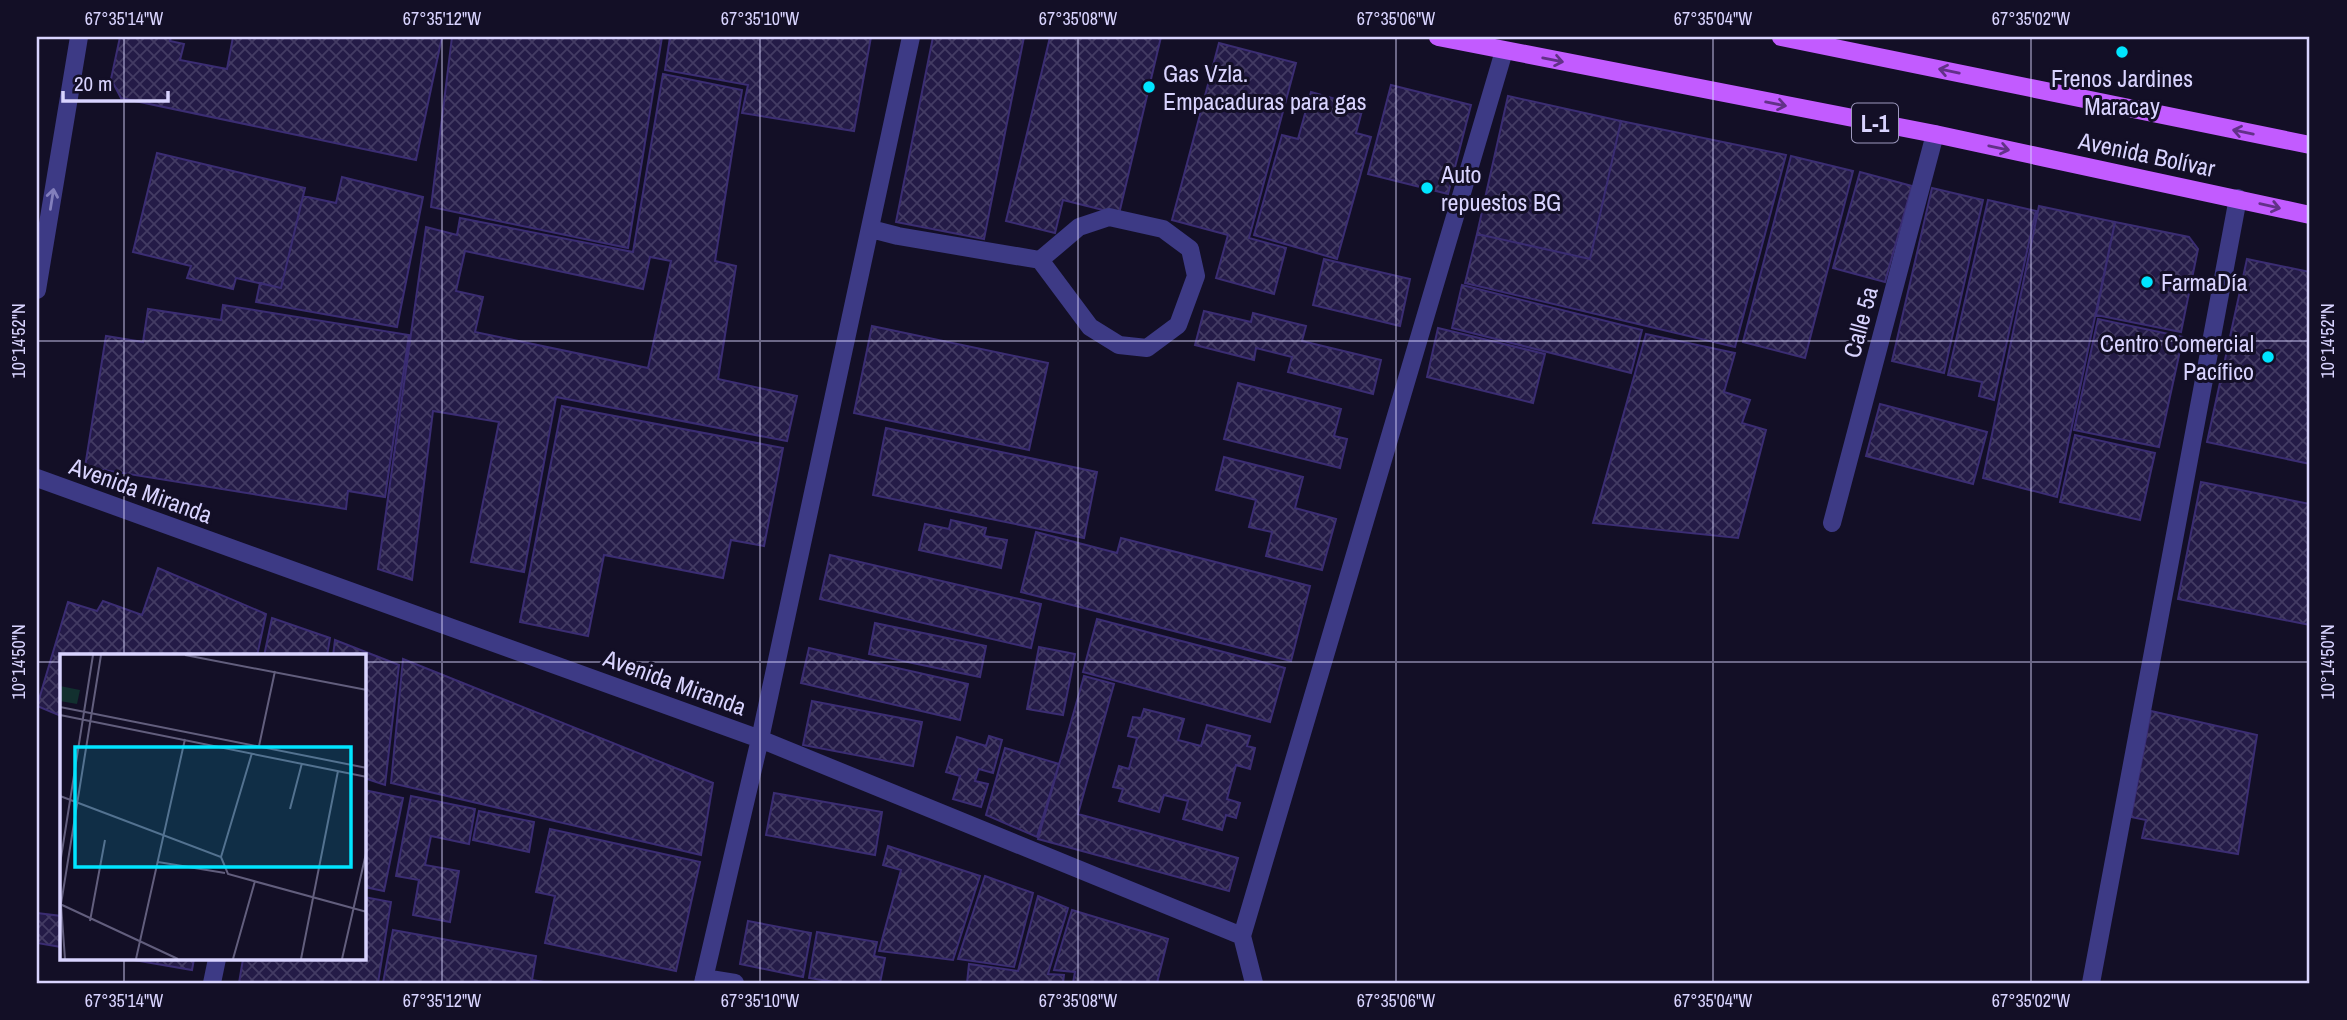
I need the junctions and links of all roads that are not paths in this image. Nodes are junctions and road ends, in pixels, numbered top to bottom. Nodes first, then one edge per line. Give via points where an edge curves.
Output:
1 (79, 37) edge
2 (911, 37) edge
3 (1438, 37) edge
4 (1781, 37) edge
5 (1504, 51) junction
6 (1935, 134) junction
7 (2310, 145) edge
8 (2238, 198) junction
9 (2310, 215) edge
10 (871, 229) junction
11 (1040, 260) junction
12 (37, 290) edge
13 (37, 478) edge
14 (1832, 523) dead end
15 (760, 739) junction
16 (1242, 936) junction
17 (217, 960) edge
18 (703, 981) edge
19 (212, 983) edge
20 (735, 983) edge
21 (1254, 983) edge
22 (2091, 983) edge

12 -> 1 street
2 - 10 street
3 - 5 main road, Avenida Bolívar / L-1
7 -> 4 main road, Avenida Bolívar
5 -> 6 main road, Avenida Bolívar / L-1
5 - 16 street
6 -> 8 main road, Avenida Bolívar / L-1
6 - 14 street, Calle 5a
8 -> 9 main road, Avenida Bolívar / L-1
8 - 22 street
10 - 11 street
10 - 15 street
11 - 11 street via 1090,327 1119,345 1147,348 1178,325 1196,276 1189,249 1163,229 1109,217 1079,227
13 - 15 street, Avenida Miranda
15 - 16 street, Avenida Miranda
15 - 18 street
16 - 21 street
17 - 19 street
18 - 20 street

